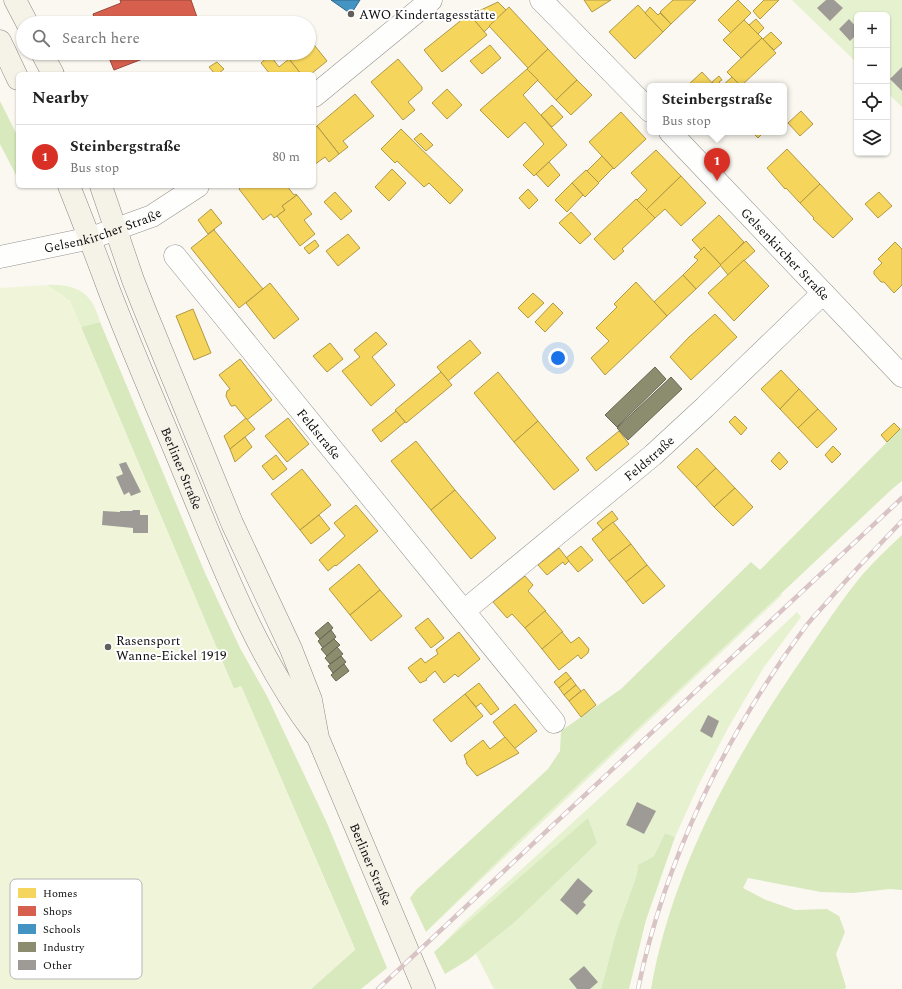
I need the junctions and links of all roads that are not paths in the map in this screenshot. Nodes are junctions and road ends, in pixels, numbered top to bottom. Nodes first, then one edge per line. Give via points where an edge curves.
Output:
1 (15, 0) edge
2 (430, 0) edge
3 (541, 0) edge
4 (23, 16) edge
5 (0, 41) edge
6 (46, 60) edge
7 (52, 72) edge
8 (16, 75) edge
9 (316, 94) edge
10 (647, 108) edge
11 (673, 135) edge
12 (70, 188) edge
13 (102, 188) edge
14 (195, 188) edge
15 (116, 229) junction
16 (91, 238) junction
17 (175, 256) dead end
18 (0, 257) edge
19 (823, 293) junction
20 (902, 376) edge
21 (464, 611) junction
22 (554, 722) dead end
23 (318, 738) junction
24 (424, 989) edge

1 - 4 main road
2 - 9 street
3 - 10 street
5 - 8 main road
6 - 7 main road
11 - 19 street, Gelsenkircher Straße
12 - 16 main road, Berliner Straße
13 - 15 main road, Berliner Straße
14 - 15 street, Gelsenkircher Straße via 152,216
15 - 16 street, Gelsenkircher Straße
15 - 23 main road, Berliner Straße via 140,297 232,523 291,649 311,700
16 - 18 street, Gelsenkircher Straße
16 - 23 main road, Berliner Straße via 110,291 249,624 295,708
17 - 21 street, Feldstraße
19 - 20 street, Gelsenkircher Straße
19 - 21 street, Feldstraße via 653,455
21 - 22 street, Feldstraße
23 - 24 main road, Berliner Straße

